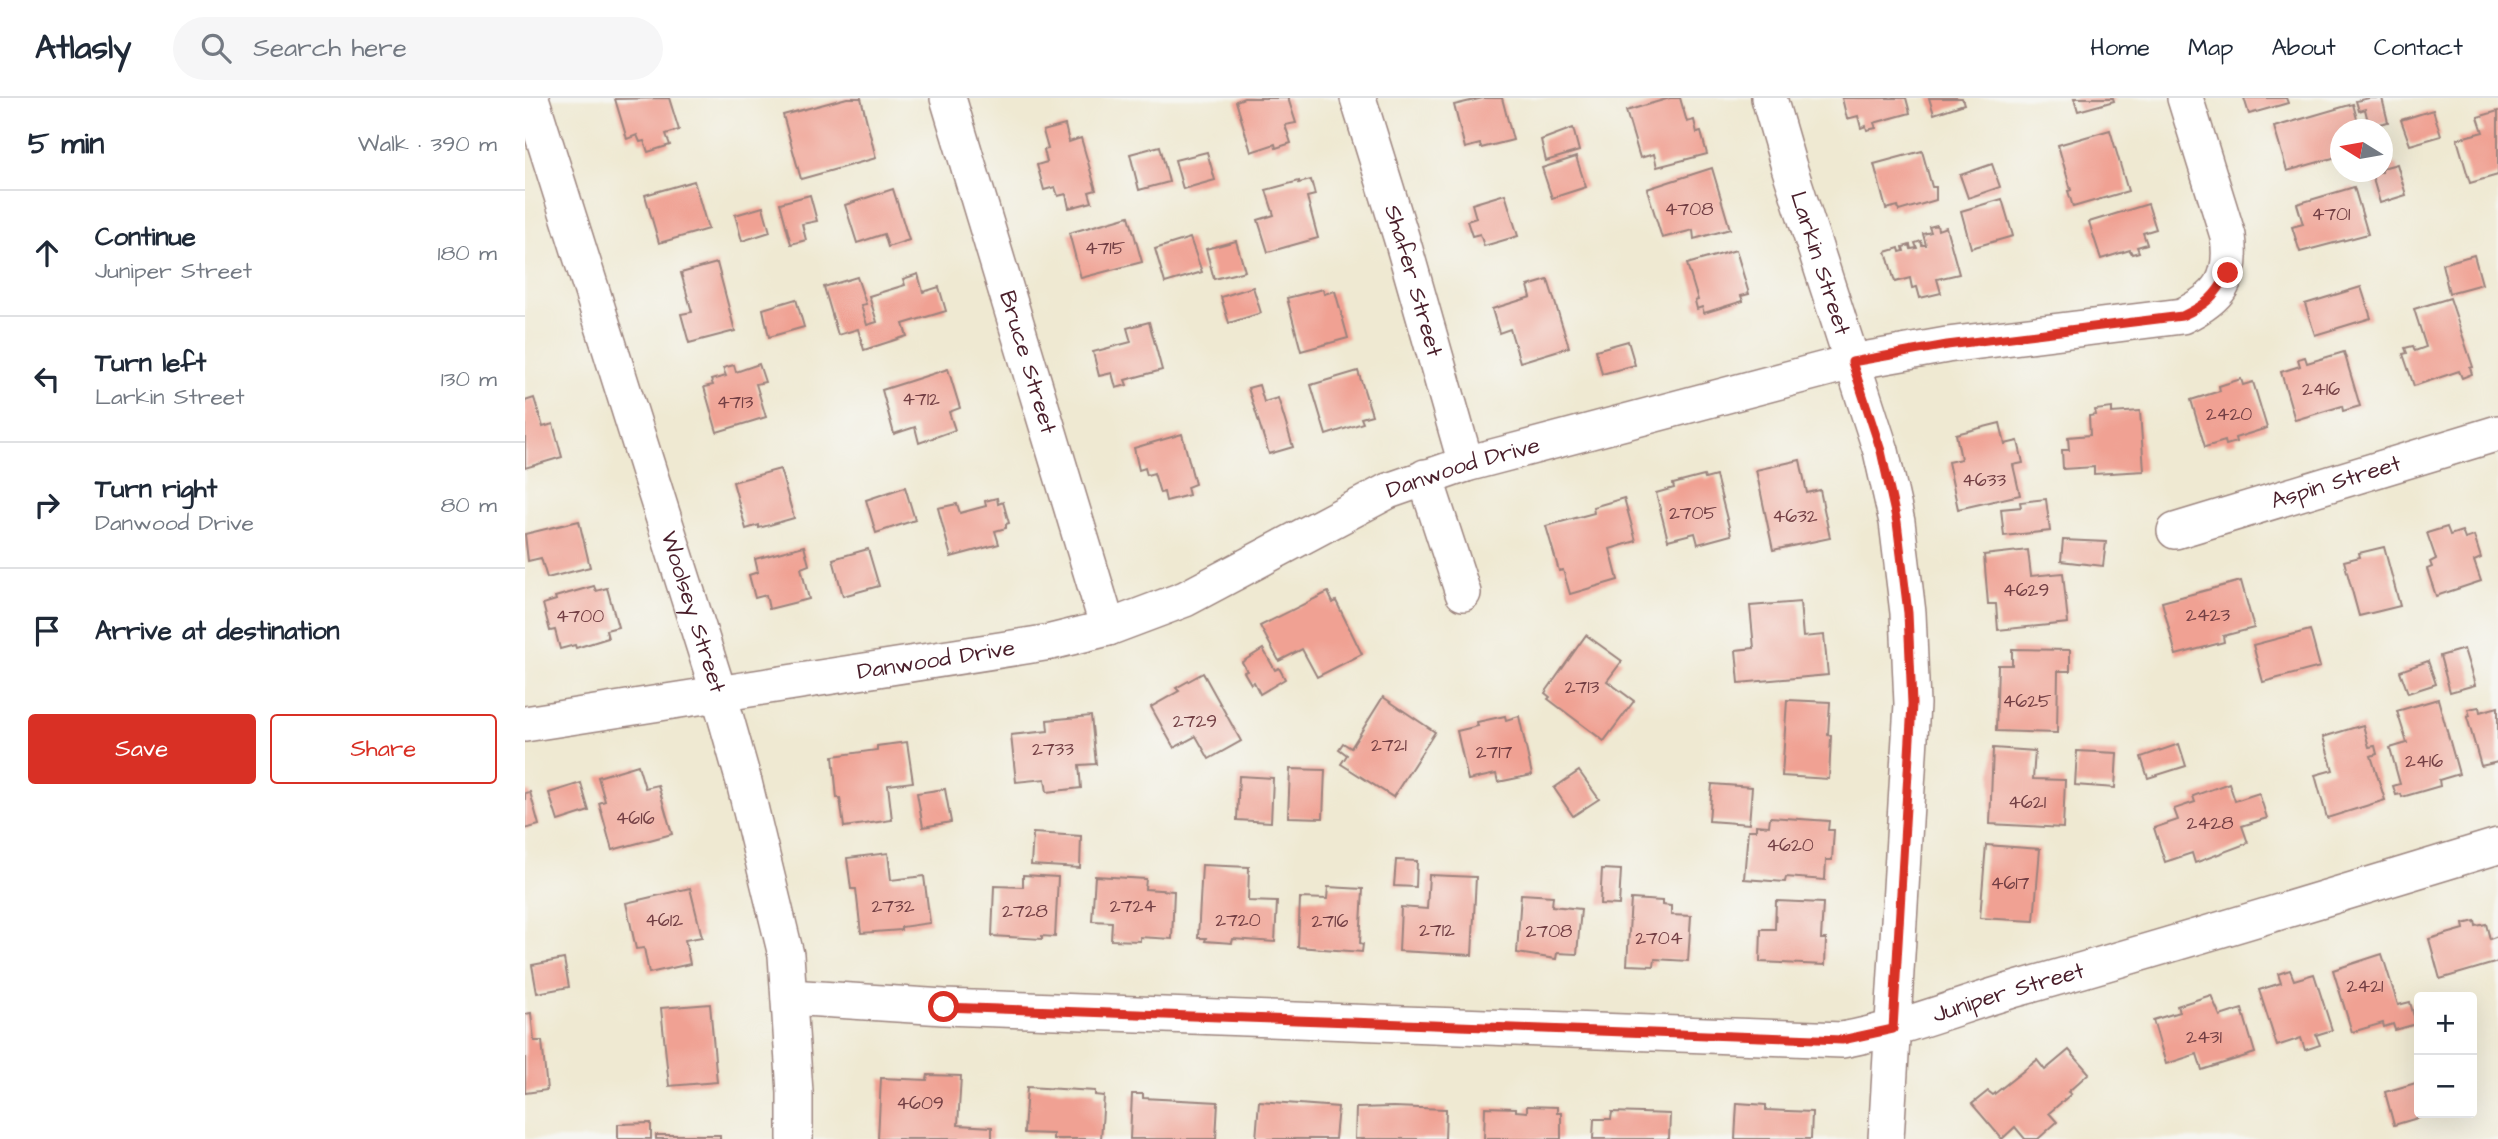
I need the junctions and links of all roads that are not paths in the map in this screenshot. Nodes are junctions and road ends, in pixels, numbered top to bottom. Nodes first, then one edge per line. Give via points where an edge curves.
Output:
1 (531, 98) edge
2 (948, 98) edge
3 (1358, 98) edge
4 (1769, 98) edge
5 (2185, 98) edge
6 (1852, 362) junction
7 (2498, 433) edge
8 (1465, 464) junction
9 (1425, 477) junction
10 (2175, 531) dead end
11 (1463, 593) dead end
12 (1108, 628) junction
13 (719, 694) junction
14 (525, 724) edge
15 (2498, 846) edge
16 (789, 997) junction
17 (1893, 1029) junction
18 (795, 1139) edge
19 (1886, 1139) edge

1 - 13 street, Woolsey Street
2 - 12 street, Bruce Street
3 - 8 street, Shafer Street
4 - 6 street, Larkin Street
5 - 6 street, Danwood Drive via 2231,254 2228,273 2203,306 2182,316 1947,345
6 - 8 street, Danwood Drive
6 - 17 street, Larkin Street via 1881,451 1897,522 1908,613 1912,704
7 - 10 street, Aspin Street
8 - 9 street, Danwood Drive
9 - 11 street
9 - 12 street, Danwood Drive via 1388,491 1185,599
12 - 13 street, Danwood Drive via 1051,642
13 - 14 street, Danwood Drive
13 - 16 street, Woolsey Street via 786,955
15 - 17 street, Juniper Street
16 - 17 street, Juniper Street via 944,1007 1828,1040
16 - 18 street, Woolsey Street
17 - 19 street, Larkin Street

